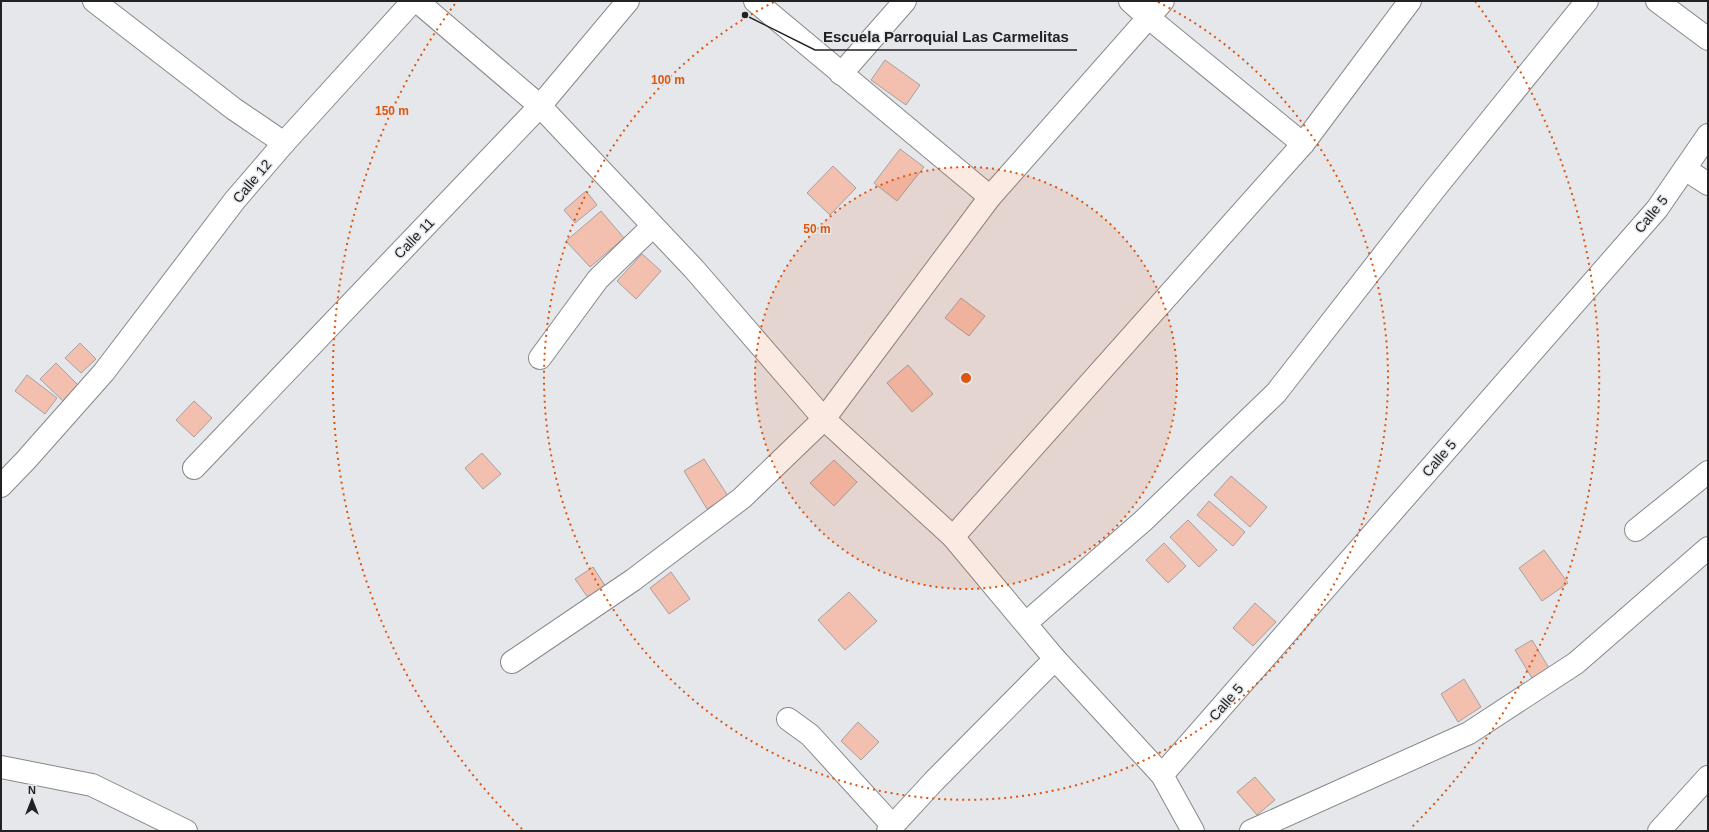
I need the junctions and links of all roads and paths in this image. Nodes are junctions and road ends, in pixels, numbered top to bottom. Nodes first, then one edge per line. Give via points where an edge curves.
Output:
1 (94, 1) edge
2 (413, 1) edge
3 (417, 1) edge
4 (628, 1) edge
5 (755, 1) edge
6 (905, 1) edge
7 (1130, 1) edge
8 (1163, 1) edge
9 (1410, 1) edge
10 (1587, 1) edge
11 (1656, 1) edge
12 (1149, 18) junction
13 (1708, 39) edge
14 (842, 74) junction
15 (540, 106) junction
16 (1708, 135) edge
17 (284, 142) junction
18 (1303, 144) junction
19 (1684, 169) junction
20 (1708, 184) edge
21 (990, 197) junction
22 (653, 226) junction
23 (540, 358) dead end
24 (824, 419) junction
25 (194, 468) dead end
26 (1708, 472) edge
27 (1, 486) edge
28 (1636, 530) dead end
29 (953, 537) junction
30 (1708, 548) edge
31 (1026, 623) junction
32 (1055, 659) junction
33 (512, 662) dead end
34 (788, 719) dead end
35 (1, 767) edge
36 (1162, 775) junction
37 (1708, 777) edge
38 (890, 828) edge
39 (186, 831) edge
40 (1193, 831) edge
41 (1251, 831) edge
42 (1659, 831) edge

1 - 17 street via 234,109
2 - 17 street, Calle 12
3 - 15 street
4 - 15 street, Calle 11
5 - 14 street
6 - 14 street
7 - 12 street
8 - 12 street
9 - 18 street
10 - 31 street via 1434,190 1276,393 1143,521
11 - 13 street
12 - 18 street
12 - 21 street
14 - 21 street
15 - 22 street
15 - 25 street, Calle 11
16 - 19 street, Calle 5
17 - 27 street, Calle 12 via 235,200 104,372
18 - 29 street
19 - 20 street
19 - 36 street, Calle 5 via 1657,209
21 - 24 street
22 - 23 street via 598,279
22 - 24 street via 694,269
24 - 29 street
24 - 33 street via 742,498 634,580
26 - 28 street
29 - 31 street
30 - 41 street via 1576,663 1469,733
31 - 32 street
32 - 36 street
32 - 38 street
34 - 38 street via 810,735
35 - 39 street via 92,785
36 - 40 street
37 - 42 street

